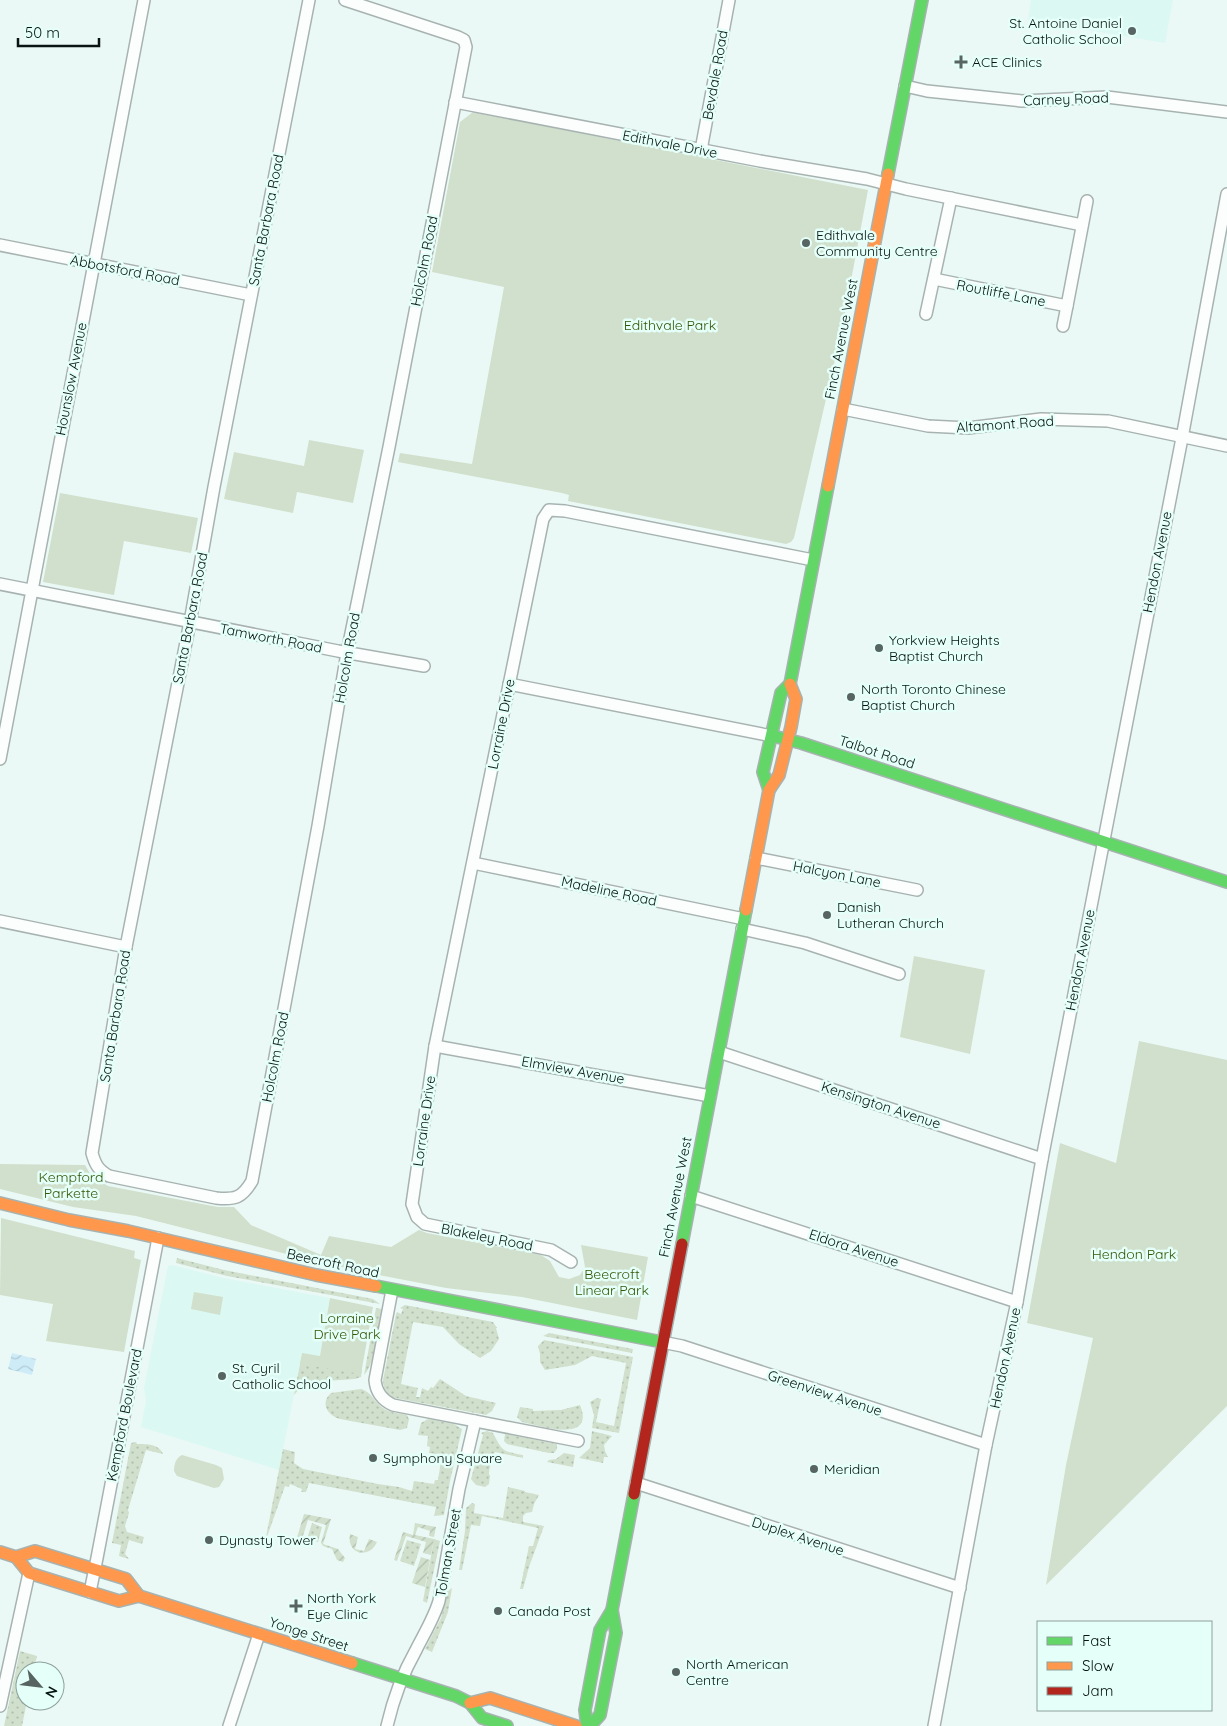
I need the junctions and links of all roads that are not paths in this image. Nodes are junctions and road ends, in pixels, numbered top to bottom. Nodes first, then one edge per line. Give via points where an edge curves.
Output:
1 (144, 0) edge
2 (309, 0) edge
3 (345, 0) edge
4 (729, 0) edge
5 (922, 0) edge
6 (905, 86) junction
7 (454, 102) junction
8 (1227, 112) edge
9 (701, 150) junction
10 (886, 184) junction
11 (1227, 194) edge
12 (951, 198) junction
13 (1087, 201) dead end
14 (1082, 225) junction
15 (0, 245) edge
16 (93, 263) junction
17 (934, 279) junction
18 (251, 295) junction
19 (1067, 306) junction
20 (926, 314) dead end
21 (1063, 326) dead end
22 (842, 409) junction
23 (1182, 438) junction
24 (1227, 446) edge
25 (813, 560) junction
26 (0, 584) edge
27 (32, 590) junction
28 (190, 622) junction
29 (347, 653) junction
30 (424, 666) dead end
31 (509, 684) junction
32 (790, 684) junction
33 (772, 736) junction
34 (787, 740) junction
35 (0, 759) edge
36 (768, 790) junction
37 (1103, 843) junction
38 (756, 858) junction
39 (473, 863) junction
40 (1227, 882) edge
41 (917, 890) dead end
42 (0, 921) edge
43 (743, 924) junction
44 (126, 947) junction
45 (900, 974) dead end
46 (435, 1046) junction
47 (719, 1052) junction
48 (710, 1096) junction
49 (1042, 1159) junction
50 (163, 1187) joint
51 (691, 1196) junction
52 (0, 1203) edge
53 (412, 1204) joint
54 (158, 1238) junction
55 (571, 1262) dead end
56 (392, 1290) junction
57 (1017, 1302) junction
58 (662, 1342) junction
59 (474, 1421) junction
60 (578, 1440) dead end
61 (986, 1445) junction
62 (636, 1483) junction
63 (0, 1552) edge
64 (16, 1557) junction
65 (94, 1570) junction
66 (29, 1573) junction
67 (960, 1588) junction
68 (90, 1592) junction
69 (138, 1596) junction
70 (612, 1610) junction
71 (258, 1634) junction
72 (403, 1680) junction
73 (470, 1704) junction
74 (0, 1706) edge
75 (228, 1726) edge
76 (387, 1726) edge
77 (507, 1726) edge
78 (576, 1726) edge
79 (589, 1726) edge
80 (934, 1726) edge

1 - 16 street, Hounslow Avenue
2 - 18 street, Santa Barbara Road
3 - 7 street, Holcolm Road via 464,40 466,47
4 - 9 street, Bevdale Road
5 - 6 main road, Finch Avenue West
6 - 8 street, Carney Road via 932,92 1022,101 1107,97
6 - 10 main road, Finch Avenue West
7 - 9 street, Edithvale Drive
7 - 29 street, Holcolm Road
9 - 10 street, Edithvale Drive
10 - 12 street
10 - 22 main road, Finch Avenue West
11 - 23 street, Hendon Avenue
12 - 14 street
12 - 17 street
13 - 14 street
14 - 19 street
15 - 16 street, Abbotsford Road
16 - 18 street, Abbotsford Road
16 - 27 street, Hounslow Avenue
17 - 19 street, Routliffe Lane
17 - 20 street
18 - 28 street, Santa Barbara Road
19 - 21 street
22 - 23 street, Altamont Road via 928,426 968,428 1041,419 1108,421
22 - 25 main road, Finch Avenue West
23 - 24 street, Altamont Road
23 - 37 street, Hendon Avenue
25 - 31 street, Lorraine Drive via 549,510 540,529
25 - 32 main road, Finch Avenue West
26 - 27 street, Tamworth Road
27 - 28 street, Tamworth Road
27 - 35 street, Hounslow Avenue
28 - 29 street, Tamworth Road
28 - 44 street, Santa Barbara Road
29 - 30 street, Tamworth Road
29 - 50 street, Holcolm Road via 252,1181 245,1193 232,1200
31 - 33 street, Talbot Road
31 - 39 street, Lorraine Drive
32 - 33 main road, Finch Avenue West via 781,694
32 - 34 main road, Finch Avenue West via 796,699
33 - 34 main road, Talbot Road
33 - 36 main road, Finch Avenue West via 763,772
34 - 36 main road, Finch Avenue West via 779,775
34 - 37 main road, Talbot Road
36 - 38 main road, Finch Avenue West
37 - 40 main road, Talbot Road
37 - 49 street, Hendon Avenue
38 - 41 street, Halcyon Lane
38 - 43 main road, Finch Avenue West
39 - 43 street, Madeline Road
39 - 46 street, Lorraine Drive
42 - 44 street
43 - 45 street, Madeline Road
43 - 47 main road, Finch Avenue West
44 - 50 street, Santa Barbara Road via 92,1152 95,1164 109,1176
46 - 48 street, Elmview Avenue
46 - 53 street, Lorraine Drive
47 - 48 main road, Finch Avenue West
47 - 49 street, Kensington Avenue
48 - 51 main road, Finch Avenue West
49 - 57 street, Hendon Avenue
51 - 57 street, Eldora Avenue
51 - 58 main road, Finch Avenue West
52 - 54 main road, Beecroft Road
53 - 55 street, Blakeley Road via 417,1217 425,1224 551,1250
54 - 56 main road, Beecroft Road
54 - 65 street, Kempford Boulevard
56 - 58 main road, Beecroft Road
56 - 59 street via 375,1380 380,1395 393,1404
57 - 61 street, Hendon Avenue
58 - 61 street, Greenview Avenue
58 - 62 main road, Finch Avenue West
59 - 60 street
59 - 72 street, Tolman Street via 439,1601
61 - 67 street, Hendon Avenue
62 - 67 street, Duplex Avenue
62 - 70 main road, Finch Avenue West
63 - 64 main road
64 - 65 main road via 35,1551
64 - 66 main road
65 - 68 street, Kempford Boulevard
65 - 69 main road via 126,1579
66 - 68 main road, Yonge Street
66 - 74 street
67 - 80 street, Hendon Avenue
68 - 69 main road, Yonge Street via 119,1601
69 - 71 main road, Yonge Street
70 - 79 main road, Finch Avenue West via 600,1630 585,1710
70 - 79 main road, Finch Avenue West via 616,1633 600,1715
71 - 72 main road, Yonge Street
71 - 75 street
72 - 73 main road, Yonge Street via 456,1696
72 - 76 street, Tolman Street
73 - 77 main road, Yonge Street via 482,1718
73 - 78 main road via 490,1698

